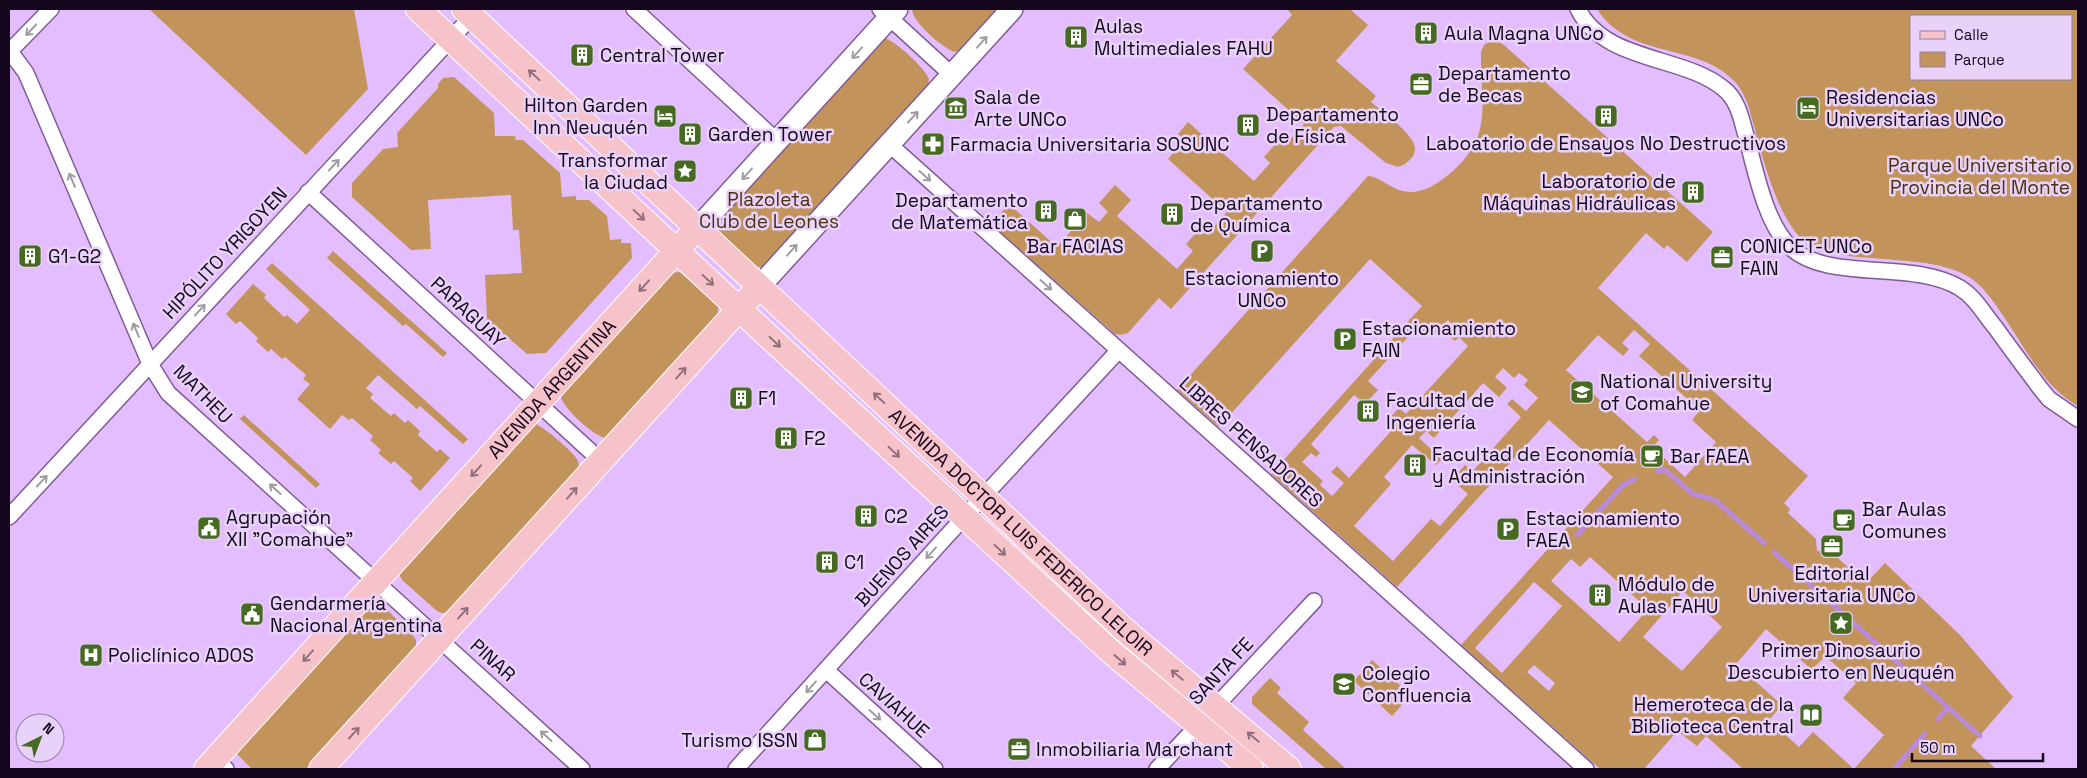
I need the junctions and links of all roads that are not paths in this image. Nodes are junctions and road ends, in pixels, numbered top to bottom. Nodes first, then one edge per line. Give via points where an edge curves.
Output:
1 (51, 9) edge
2 (418, 9) edge
3 (634, 9) edge
4 (1012, 9) edge
5 (1578, 9) edge
6 (468, 12) edge
7 (889, 12) edge
8 (450, 39) junction
9 (9, 52) edge
10 (952, 75) junction
11 (777, 141) junction
12 (889, 144) junction
13 (308, 192) junction
14 (697, 229) junction
15 (677, 250) junction
16 (760, 286) junction
17 (739, 309) junction
18 (1119, 350) junction
19 (150, 364) junction
20 (538, 403) junction
21 (2078, 419) edge
22 (601, 461) junction
23 (984, 496) junction
24 (9, 517) edge
25 (964, 517) junction
26 (376, 580) junction
27 (1314, 601) dead end
28 (440, 639) junction
29 (826, 670) junction
30 (1215, 706) junction
31 (1198, 725) junction
32 (216, 766) edge
33 (321, 769) edge
34 (582, 769) edge
35 (736, 769) edge
36 (935, 769) edge
37 (1158, 769) edge
38 (1251, 769) edge
39 (1289, 769) edge
40 (1586, 769) edge

1 -> 9 street
2 - 8 main road, AVENIDA DOCTOR LUIS FEDERICO LELOIR
3 - 11 street
10 -> 4 main road
5 - 21 street via 1590,26 1611,42 1702,76 1726,90 1739,111 1774,226 1792,248 1804,257 1828,265 1911,273 1961,288 1978,305 2049,399
6 - 8 street, HIPÓLITO YRIGOYEN
14 -> 6 main road, AVENIDA DOCTOR LUIS FEDERICO LELOIR
7 - 10 street
7 -> 11 main road, AVENIDA ARGENTINA
13 -> 8 street, HIPÓLITO YRIGOYEN
8 -> 15 main road, AVENIDA DOCTOR LUIS FEDERICO LELOIR
19 -> 9 street, MATHEU via 26,73
12 -> 10 main road
11 -> 14 main road, AVENIDA ARGENTINA
16 -> 12 main road
12 -> 18 street, LIBRES PENSADORES
19 -> 13 street, HIPÓLITO YRIGOYEN
13 - 20 street, PARAGUAY
14 - 15 main road, AVENIDA ARGENTINA
14 - 16 main road, AVENIDA DOCTOR LUIS FEDERICO LELOIR
15 -> 17 main road, AVENIDA DOCTOR LUIS FEDERICO LELOIR
15 -> 20 main road, AVENIDA ARGENTINA
16 - 17 main road
23 -> 16 main road, AVENIDA DOCTOR LUIS FEDERICO LELOIR
22 -> 17 main road
17 -> 25 main road, AVENIDA DOCTOR LUIS FEDERICO LELOIR
18 - 23 street, BUENOS AIRES
18 - 40 street, LIBRES PENSADORES
24 -> 19 street, HIPÓLITO YRIGOYEN
26 -> 19 street, MATHEU via 178,402 161,384
20 - 22 street, PARAGUAY
20 -> 26 main road, AVENIDA ARGENTINA
28 -> 22 main road
23 - 25 street, BUENOS AIRES
30 -> 23 main road, AVENIDA DOCTOR LUIS FEDERICO LELOIR via 1127,632
25 -> 29 street, BUENOS AIRES
25 -> 31 main road, AVENIDA DOCTOR LUIS FEDERICO LELOIR via 1110,651
26 - 28 street, PINAR
26 -> 32 main road, AVENIDA ARGENTINA
27 - 30 street, SANTA FE
33 -> 28 main road
34 -> 28 street, PINAR
29 -> 35 street, BUENOS AIRES
29 -> 36 street, CAVIAHUE
30 - 31 street, SANTA FE
39 -> 30 main road, AVENIDA DOCTOR LUIS FEDERICO LELOIR
31 - 37 street, SANTA FE
31 - 38 main road, AVENIDA DOCTOR LUIS FEDERICO LELOIR

